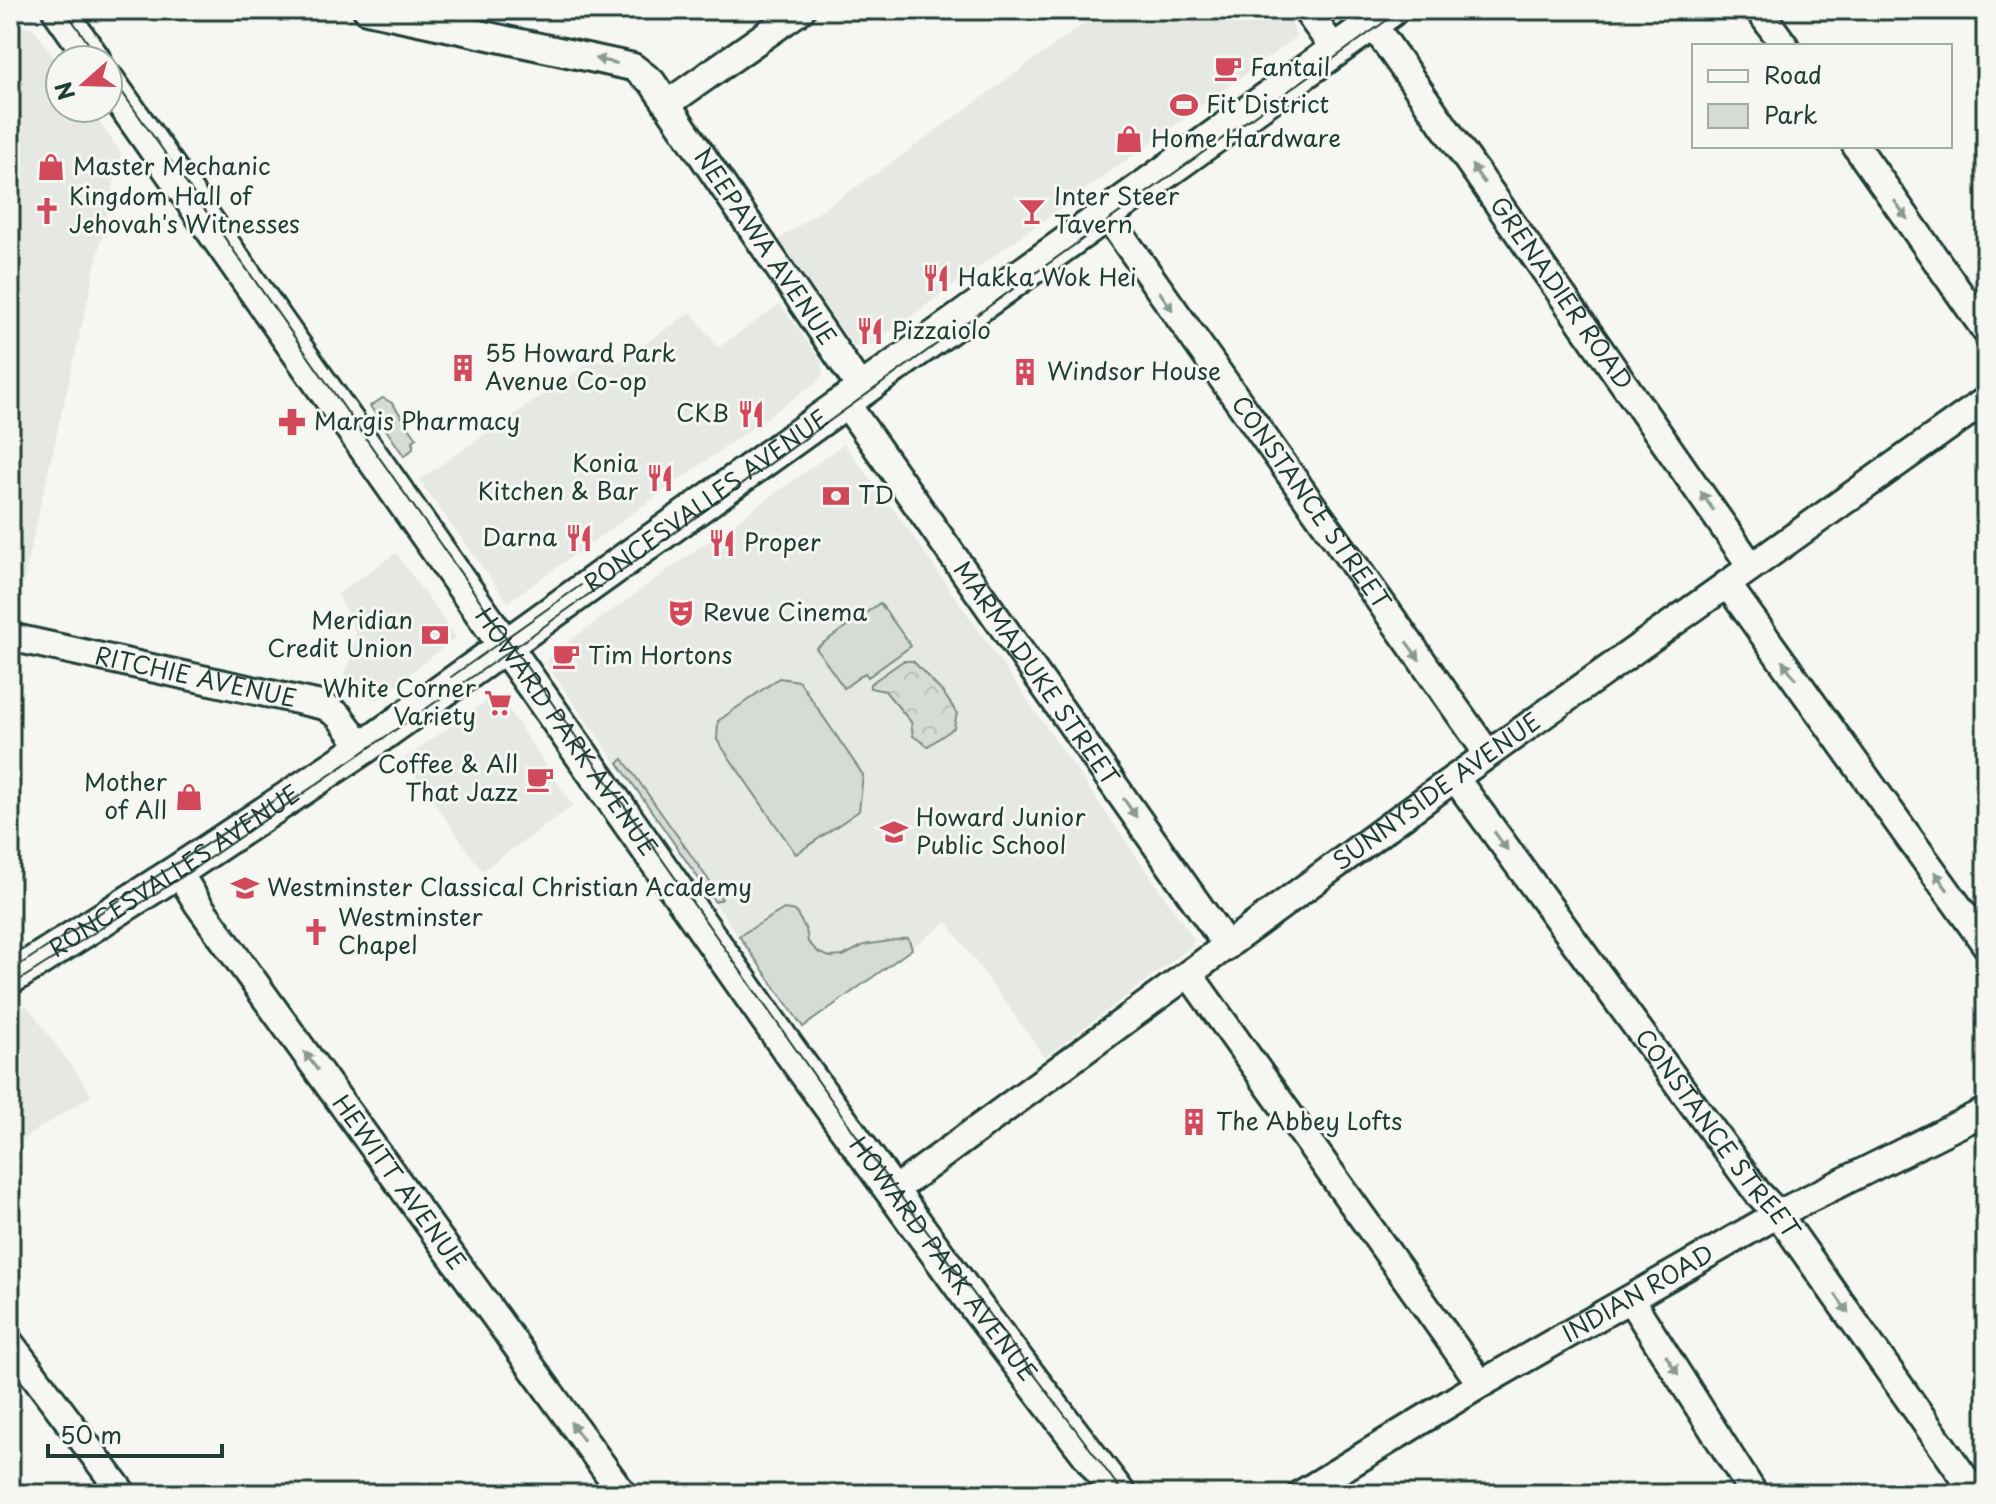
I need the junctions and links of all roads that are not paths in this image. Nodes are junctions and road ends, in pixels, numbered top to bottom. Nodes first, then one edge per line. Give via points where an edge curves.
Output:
1 (59, 10) edge
2 (367, 10) edge
3 (801, 10) edge
4 (1306, 10) edge
5 (1759, 10) edge
6 (1382, 16) edge
7 (83, 44) edge
8 (1784, 44) edge
9 (1335, 50) junction
10 (124, 104) edge
11 (667, 104) junction
12 (1857, 148) edge
13 (1106, 214) junction
14 (1986, 331) edge
15 (854, 396) junction
16 (1986, 400) edge
17 (1751, 566) junction
18 (1727, 584) junction
19 (10, 637) edge
20 (505, 645) junction
21 (363, 748) junction
22 (1488, 754) junction
23 (1455, 778) junction
24 (178, 871) junction
25 (1986, 945) edge
26 (1227, 946) junction
27 (1189, 974) junction
28 (10, 978) edge
29 (1986, 1111) edge
30 (892, 1192) junction
31 (1778, 1214) junction
32 (1630, 1299) junction
33 (10, 1343) edge
34 (1481, 1384) junction
35 (123, 1494) edge
36 (623, 1494) edge
37 (1119, 1494) edge
38 (1301, 1494) edge
39 (1754, 1494) edge
40 (1976, 1494) edge

1 - 7 street
11 -> 2 street, NEEPAWA AVENUE via 633,67
3 - 11 street
4 - 9 street
5 - 8 street
6 - 9 street, RONCESVALLES AVENUE
17 -> 6 street, GRENADIER ROAD
9 - 13 street, RONCESVALLES AVENUE
10 - 20 street, HOWARD PARK AVENUE
11 - 15 street, NEEPAWA AVENUE
12 -> 14 street
13 - 15 street, RONCESVALLES AVENUE
13 -> 22 street, CONSTANCE STREET
15 - 20 street, RONCESVALLES AVENUE
15 -> 26 street, MARMADUKE STREET via 940,539
16 - 17 street, SUNNYSIDE AVENUE
17 - 18 street, SUNNYSIDE AVENUE
18 - 22 street, SUNNYSIDE AVENUE
25 -> 18 street
19 - 21 street, RITCHIE AVENUE via 325,706
20 - 21 street, RONCESVALLES AVENUE
20 - 30 street, HOWARD PARK AVENUE
21 - 24 street, RONCESVALLES AVENUE
22 - 23 street, SUNNYSIDE AVENUE
23 - 26 street, SUNNYSIDE AVENUE
23 -> 31 street, CONSTANCE STREET
24 - 28 street, RONCESVALLES AVENUE
36 -> 24 street, HEWITT AVENUE
26 - 27 street, SUNNYSIDE AVENUE
27 - 30 street, SUNNYSIDE AVENUE
27 - 34 street
29 - 31 street, INDIAN ROAD
30 - 37 street, HOWARD PARK AVENUE
31 - 32 street, INDIAN ROAD
31 -> 40 street, CONSTANCE STREET
32 - 34 street, INDIAN ROAD
32 -> 39 street
33 - 35 street
34 - 38 street, INDIAN ROAD

